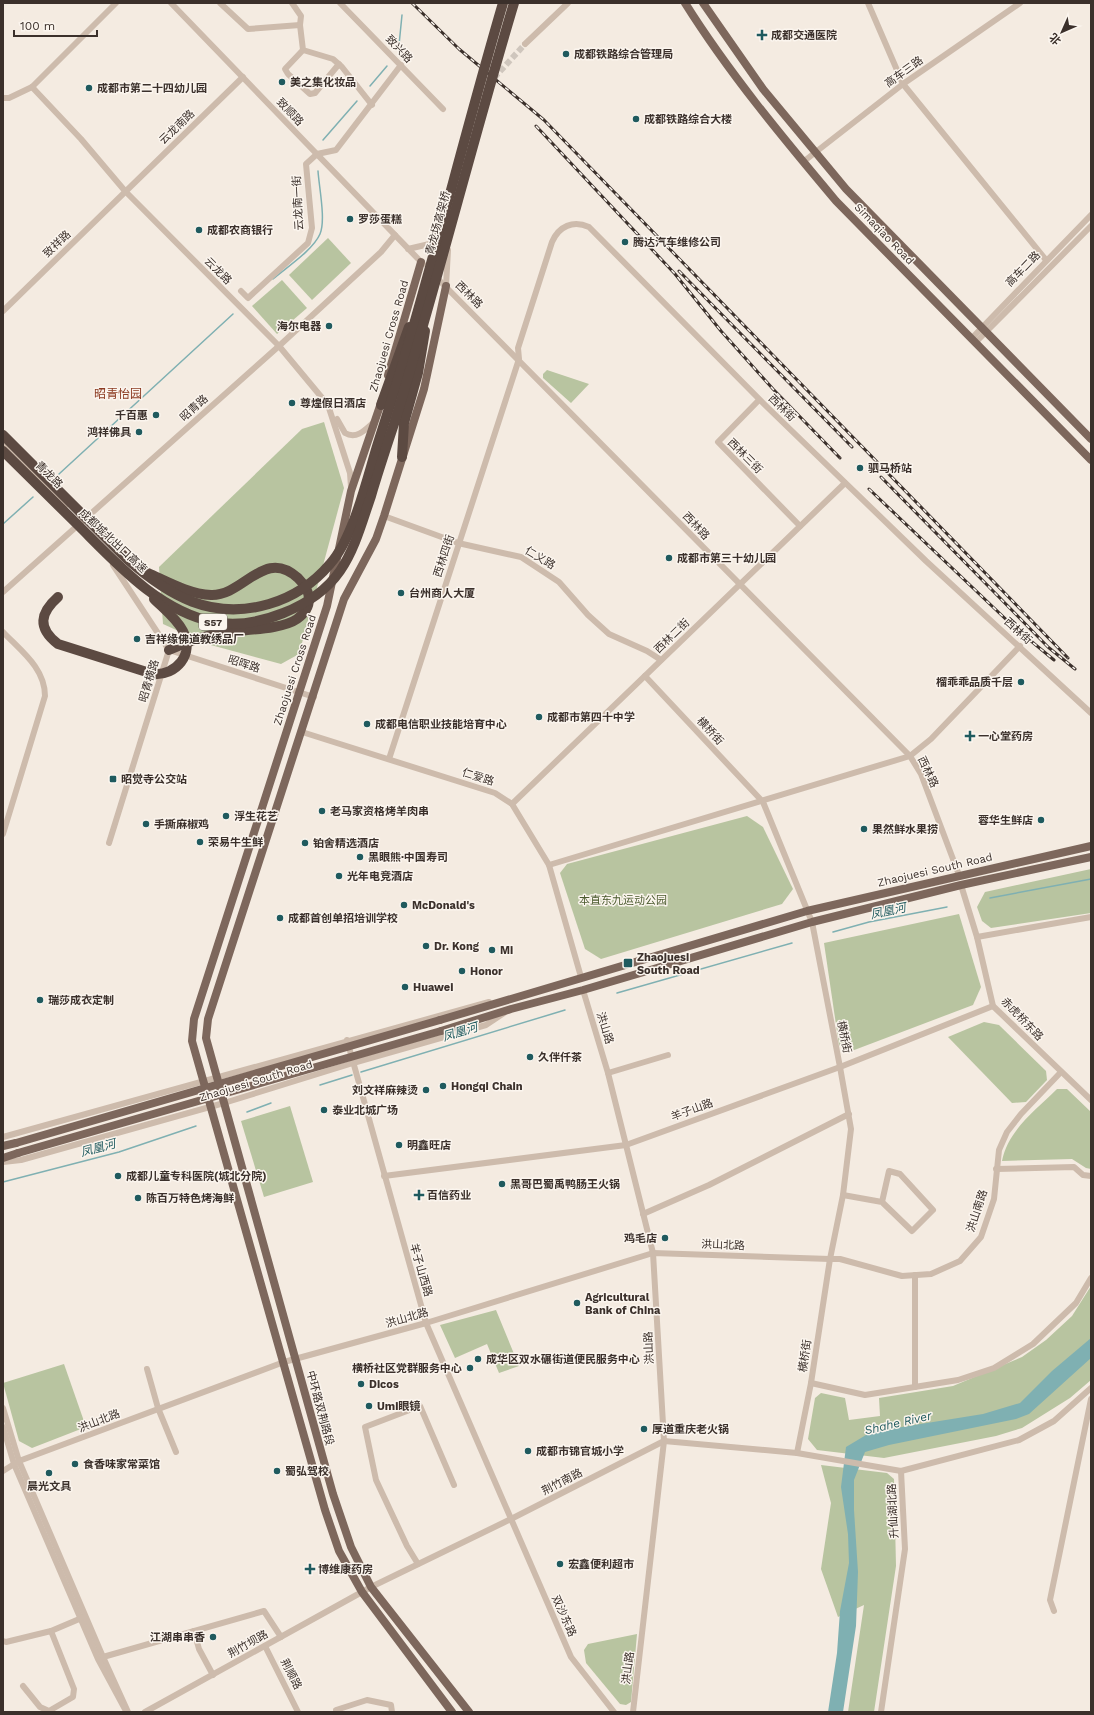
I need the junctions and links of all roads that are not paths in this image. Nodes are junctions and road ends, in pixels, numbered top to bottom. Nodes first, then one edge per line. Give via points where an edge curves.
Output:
1 (116, 3) edge
2 (171, 3) edge
3 (220, 3) edge
4 (292, 3) edge
5 (340, 3) edge
6 (503, 3) edge
7 (514, 3) edge
8 (568, 3) edge
9 (685, 3) edge
10 (703, 3) edge
11 (868, 3) edge
12 (1020, 3) edge
13 (300, 25) junction
14 (525, 44) tunnel mouth
15 (303, 50) junction
16 (339, 64) junction
17 (401, 65) junction
18 (242, 77) junction
19 (903, 84) junction
20 (32, 87) junction
21 (483, 90) dead end
22 (3, 98) edge
23 (372, 105) junction
24 (443, 109) dead end
25 (814, 152) junction
26 (317, 154) junction
27 (803, 162) junction
28 (125, 191) junction
29 (1091, 215) edge
30 (1091, 226) edge
31 (395, 235) junction
32 (448, 240) junction
33 (408, 249) junction
34 (1046, 260) junction
35 (421, 262) junction
36 (446, 286) junction
37 (428, 288) junction
38 (241, 291) dead end
39 (3, 311) edge
40 (984, 330) junction
41 (973, 341) junction
42 (279, 346) junction
43 (519, 359) junction
44 (759, 400) junction
45 (328, 405) junction
46 (381, 406) junction
47 (375, 421) junction
48 (3, 435) edge
49 (1091, 439) edge
50 (3, 443) edge
51 (381, 448) junction
52 (3, 451) edge
53 (402, 457) junction
54 (1091, 460) edge
55 (845, 483) junction
56 (351, 490) junction
57 (384, 516) junction
58 (82, 521) junction
59 (800, 526) junction
60 (458, 543) junction
61 (139, 569) junction
62 (125, 572) junction
63 (740, 584) junction
64 (3, 592) edge
65 (58, 597) dead end
66 (3, 632) edge
67 (1020, 646) junction
68 (169, 650) junction
69 (662, 660) junction
70 (645, 676) junction
71 (300, 693) junction
72 (314, 697) junction
73 (1091, 713) edge
74 (302, 732) junction
75 (910, 756) junction
76 (389, 759) junction
77 (763, 802) junction
78 (512, 804) junction
79 (3, 834) edge
80 (109, 843) dead end
81 (1091, 846) edge
82 (1091, 856) edge
83 (549, 865) junction
84 (959, 875) junction
85 (961, 885) junction
86 (808, 910) junction
87 (1091, 917) edge
88 (812, 922) junction
89 (977, 937) junction
90 (581, 977) junction
91 (583, 990) junction
92 (508, 999) junction
93 (993, 1006) junction
94 (510, 1009) junction
95 (347, 1040) junction
96 (668, 1055) dead end
97 (353, 1063) junction
98 (840, 1067) junction
99 (1061, 1072) junction
100 (608, 1073) junction
101 (216, 1078) junction
102 (203, 1082) junction
103 (1091, 1100) edge
104 (224, 1103) junction
105 (211, 1106) junction
106 (848, 1114) junction
107 (3, 1137) edge
108 (3, 1146) edge
109 (626, 1146) junction
110 (3, 1158) edge
111 (3, 1162) edge
112 (996, 1169) junction
113 (384, 1176) junction
114 (1091, 1176) edge
115 (843, 1194) junction
116 (882, 1202) junction
117 (643, 1214) junction
118 (653, 1253) junction
119 (830, 1258) junction
120 (915, 1275) junction
121 (1091, 1278) edge
122 (426, 1323) junction
123 (295, 1359) junction
124 (284, 1362) junction
125 (147, 1369) dead end
126 (811, 1383) junction
127 (915, 1387) junction
128 (1091, 1388) edge
129 (1091, 1399) edge
130 (3, 1408) edge
131 (158, 1408) junction
132 (3, 1427) edge
133 (664, 1440) junction
134 (176, 1452) dead end
135 (797, 1454) junction
136 (17, 1462) junction
137 (3, 1471) edge
138 (901, 1471) junction
139 (454, 1485) dead end
140 (511, 1519) junction
141 (418, 1564) junction
142 (371, 1587) junction
143 (362, 1592) junction
144 (1054, 1611) dead end
145 (83, 1618) junction
146 (51, 1631) junction
147 (194, 1631) junction
148 (281, 1637) junction
149 (3, 1641) edge
150 (265, 1646) junction
151 (103, 1657) junction
152 (213, 1675) junction
153 (23, 1686) dead end
154 (336, 1710) dead end
155 (448, 1710) edge
156 (127, 1712) edge
157 (145, 1712) edge
158 (298, 1712) edge
159 (392, 1712) edge
160 (469, 1712) edge
161 (614, 1712) edge
162 (633, 1712) edge
163 (881, 1712) edge

1 - 20 street
2 - 18 street, 致顺路
3 - 13 street via 248,29
4 - 13 street via 301,16
5 - 17 street, 致兴路
6 - 37 highway, 青龙场高架桥, bridge via 473,106
7 - 37 highway, 青龙场高架桥, bridge
8 - 14 street
9 - 27 main road, Simaqiao Road via 720,55
10 - 25 main road, Simaqiao Road via 763,89
11 - 19 street
12 - 19 street, 高车三路
13 - 15 street
15 - 16 street via 333,59
15 - 16 street via 285,69 310,94 315,93
16 - 23 street
17 - 23 street
17 - 24 street, 致兴路
18 - 26 street, 致顺路
18 - 28 street, 云龙南路
19 - 25 street, 高车三路
19 - 34 street
20 - 22 street via 9,98
20 - 28 street, 云龙路
21 - 32 street via 478,101 478,127
23 - 26 street via 336,150
25 - 27 street, 高车三路
25 - 40 main road, Simaqiao Road via 846,189
26 - 31 street, 致顺路
26 - 38 street, 云龙南一街 via 306,164 312,228 308,243 248,298
27 - 41 main road, Simaqiao Road via 836,201
28 - 39 street, 致祥路
28 - 42 street, 云龙路
29 - 34 street, 高车二路
30 - 40 street, 高车二路
31 - 33 street, 西林路
31 - 42 street, 昭青路 via 381,252
32 - 33 street
32 - 36 street
33 - 35 street, 西林路
34 - 40 street, 高车二路
35 - 36 street, 西林路
35 - 46 main road, Zhaojuesi Cross Road via 398,336
36 - 43 street, 西林路
36 - 53 main road via 424,389
37 - 46 highway, bridge
37 - 51 highway, 青龙场高架桥, bridge via 411,369
37 - 53 highway, bridge via 418,373 404,424
40 - 41 street, 高车二路
40 - 49 main road, Simaqiao Road
41 - 54 main road, Simaqiao Road
42 - 45 street, 云龙路
42 - 58 street, 昭青路
43 - 44 street, 西林街 via 518,348 555,236 560,229 581,223 589,227
43 - 60 street, 西林四街
43 - 63 street, 西林路
44 - 55 street, 西林街
44 - 59 street, 西林三街 via 718,442
45 - 47 street via 348,435 358,435
45 - 56 street, 云龙路 via 350,472
46 - 47 main road, Zhaojuesi Cross Road
47 - 56 main road, Zhaojuesi Cross Road
48 - 61 highway, 成都城北出口高速 / S57, bridge
50 - 58 street, 青龙路
51 - 61 highway, 成都城北出口高速 / S57, bridge via 343,545 331,564 309,585 289,597 250,610 227,611 203,606 180,596
51 - 62 highway, 成都城北出口高速 / S57, bridge via 354,546 339,572 323,591 282,615 234,623 214,622 191,615 162,600
52 - 62 highway, 成都城北出口高速 / S57, bridge
53 - 57 main road
55 - 59 street, 西林二街
55 - 67 street, 西林街
56 - 71 main road, Zhaojuesi Cross Road via 327,606
57 - 60 street, 仁义路
57 - 72 main road via 376,539 344,599
58 - 64 street, 昭青路
58 - 68 street, 昭青横路
59 - 63 street, 西林二街
60 - 69 street, 仁义路 via 521,557 559,582 609,634
60 - 76 street, 西林四街
61 - 68 highway, bridge via 193,592 213,595 230,591 269,567 276,567 291,573 304,585 309,597 308,606 303,614 286,624 214,634
62 - 65 highway, bridge via 174,619 184,633 186,647 183,659 169,672 153,674 58,644 49,638 43,621 48,606
63 - 69 street, 西林二街
63 - 75 street, 西林路
66 - 79 street via 36,667 45,686 45,696
67 - 73 street, 西林街
67 - 75 street via 931,739
68 - 71 street, 昭晖路
68 - 80 street, 昭青横路
69 - 70 street, 西林二街
70 - 77 street, 横桥街
70 - 78 street, 西林二街
71 - 72 street, 昭晖路
71 - 102 main road, Zhaojuesi Cross Road via 194,1019 192,1041
72 - 74 main road
74 - 76 street, 仁爱路
74 - 101 main road via 208,1019 206,1038
75 - 77 street
75 - 84 street, 西林路 via 920,774
76 - 78 street, 仁爱路 via 495,792
77 - 83 street
77 - 86 street, 横桥街
78 - 83 street, 仁爱路
81 - 84 main road, Zhaojuesi South Road
82 - 85 main road, Zhaojuesi South Road
83 - 90 street, 仁爱路
84 - 86 main road, Zhaojuesi South Road
85 - 88 main road, Zhaojuesi South Road
85 - 89 street, 赤虎桥东路
86 - 88 street, 横桥街
86 - 90 main road, Zhaojuesi South Road
87 - 89 street
88 - 91 main road, Zhaojuesi South Road
88 - 98 street, 横桥街
89 - 93 street, 赤虎桥东路
90 - 92 main road, Zhaojuesi South Road
91 - 94 main road, Zhaojuesi South Road
91 - 100 street, 洪山路
92 - 95 street, Zhaojuesi South Road via 481,1003
92 - 108 main road, Zhaojuesi South Road, bridge
93 - 98 street, 羊子山路
93 - 99 street, 赤虎桥东路
94 - 97 street, Zhaojuesi South Road via 486,1025
94 - 110 main road, Zhaojuesi South Road, bridge
95 - 97 street, 羊子山西路
95 - 101 street, Zhaojuesi South Road
96 - 100 street
97 - 104 street, Zhaojuesi South Road
97 - 113 street, 羊子山西路
98 - 106 street, 横桥街
98 - 109 street, 羊子山路
99 - 103 street, 赤虎桥东路
99 - 112 street, 洪山南路 via 1007,1132 999,1150
100 - 109 street, 洪山路
101 - 102 street, Zhaojuesi South Road
101 - 104 main road, 中环路双荆路段
102 - 105 main road, 中环路双荆路段
102 - 107 street, Zhaojuesi South Road
104 - 105 street, Zhaojuesi South Road
104 - 123 main road, 中环路双荆路段
105 - 111 street, Zhaojuesi South Road via 21,1160
105 - 124 main road, 中环路双荆路段
106 - 115 street, 横桥街 via 851,1128
106 - 117 street via 709,1185
109 - 113 street, 羊子山路
109 - 117 street, 洪山路
112 - 114 street via 1074,1167 1083,1175
112 - 120 street, 洪山南路 via 994,1199 981,1237 960,1261 930,1274
113 - 122 street, 羊子山西路
115 - 116 street
115 - 119 street, 横桥街
116 - 116 street via 912,1231 933,1210 900,1174 890,1171
117 - 118 street, 洪山路
118 - 119 street, 洪山北路
118 - 122 street, 洪山北路
118 - 133 street, 洪山路
119 - 120 street, 洪山南路 via 902,1276
119 - 126 street, 横桥街
120 - 127 street
121 - 127 street via 1076,1302 1033,1344 994,1368 958,1380
122 - 123 street, 洪山北路
122 - 140 street, 羊子山西路
123 - 124 street, 洪山北路
123 - 142 main road, 中环路双荆路段 via 333,1494 351,1547
124 - 131 street, 洪山北路
124 - 143 main road, 中环路双荆路段 via 325,1510 339,1551
125 - 131 street
126 - 127 street via 865,1395
126 - 135 street, 横桥街
128 - 138 street, 升仙湖北路 via 1054,1421 1019,1440
129 - 144 street via 1050,1600
130 - 136 street
131 - 134 street
131 - 136 street, 洪山北路
132 - 136 street
133 - 135 street
133 - 140 street, 荆竹南路
133 - 162 street, 洪山路
135 - 138 street
136 - 137 street, 洪山北路
136 - 145 street
138 - 163 street, 升仙湖北路 via 905,1549
139 - 141 street via 420,1406 365,1427 376,1480
140 - 141 street, 荆竹南路
140 - 161 street, 双沙东路 via 571,1657
141 - 142 street, 荆竹南路
142 - 143 street, 荆竹南路
142 - 160 main road, 中环路双荆路段
143 - 148 street, 荆竹坝路
143 - 155 main road, 中环路双荆路段
145 - 146 street
145 - 151 street
145 - 156 street via 98,1659
146 - 149 street
146 - 153 street via 74,1689 73,1697 49,1710 40,1707
147 - 148 street via 264,1610
147 - 151 street
147 - 152 street via 199,1649
148 - 150 street, 荆竹坝路
150 - 152 street, 荆竹坝路
150 - 158 street, 荆顺路
151 - 156 street
152 - 157 street, 荆竹坝路
154 - 159 street via 367,1700 391,1705

